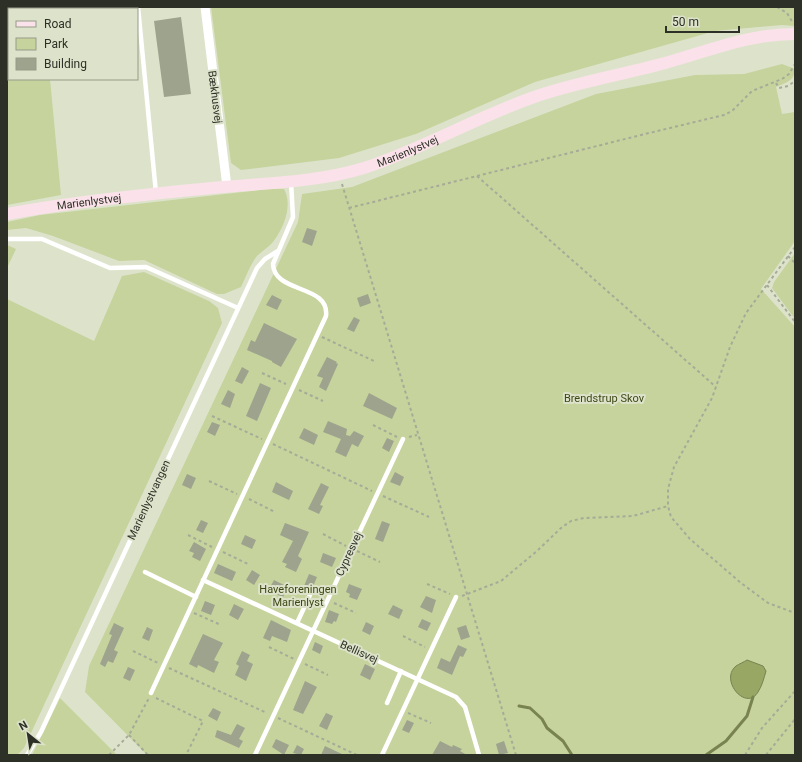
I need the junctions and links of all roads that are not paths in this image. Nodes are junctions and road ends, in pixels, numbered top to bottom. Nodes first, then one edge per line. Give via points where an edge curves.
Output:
1 (138, 7) edge
2 (205, 7) edge
3 (794, 31) edge
4 (291, 181) junction
5 (227, 186) junction
6 (156, 193) junction
7 (7, 214) edge
8 (7, 239) edge
9 (278, 251) junction
10 (238, 308) junction
11 (403, 439) road end
12 (145, 572) dead end
13 (203, 580) junction
14 (310, 595) dead end
15 (196, 597) junction
16 (456, 597) road end
17 (297, 624) junction
18 (312, 630) junction
19 (401, 671) junction
20 (418, 679) junction
21 (151, 693) dead end
22 (387, 703) dead end
23 (27, 755) edge
24 (255, 755) edge
25 (382, 755) edge
26 (479, 755) edge

1 - 6 lane
2 - 5 street, Bækhusvej
3 - 4 street, Marienlystvej via 738,40 646,68 544,94 387,159 339,174
4 - 5 street, Marienlystvej
4 - 9 lane via 293,217
5 - 6 street, Marienlystvej
6 - 7 street, Marienlystvej
8 - 10 lane via 42,239 110,268 146,267
9 - 10 lane, Marienlystvangen via 257,268
9 - 13 lane via 273,264 276,276 316,296 325,304 326,316
10 - 23 lane, Marienlystvangen via 41,732
11 - 18 lane, Cypresvej
12 - 15 lane
13 - 15 lane
13 - 17 lane, Bellisvej
14 - 17 lane
15 - 21 lane
16 - 20 lane
17 - 18 lane, Bellisvej
18 - 19 lane, Bellisvej
18 - 24 lane, Cypresvej
19 - 20 lane, Bellisvej
19 - 22 lane
20 - 25 lane
20 - 26 lane, Bellisvej via 461,700

